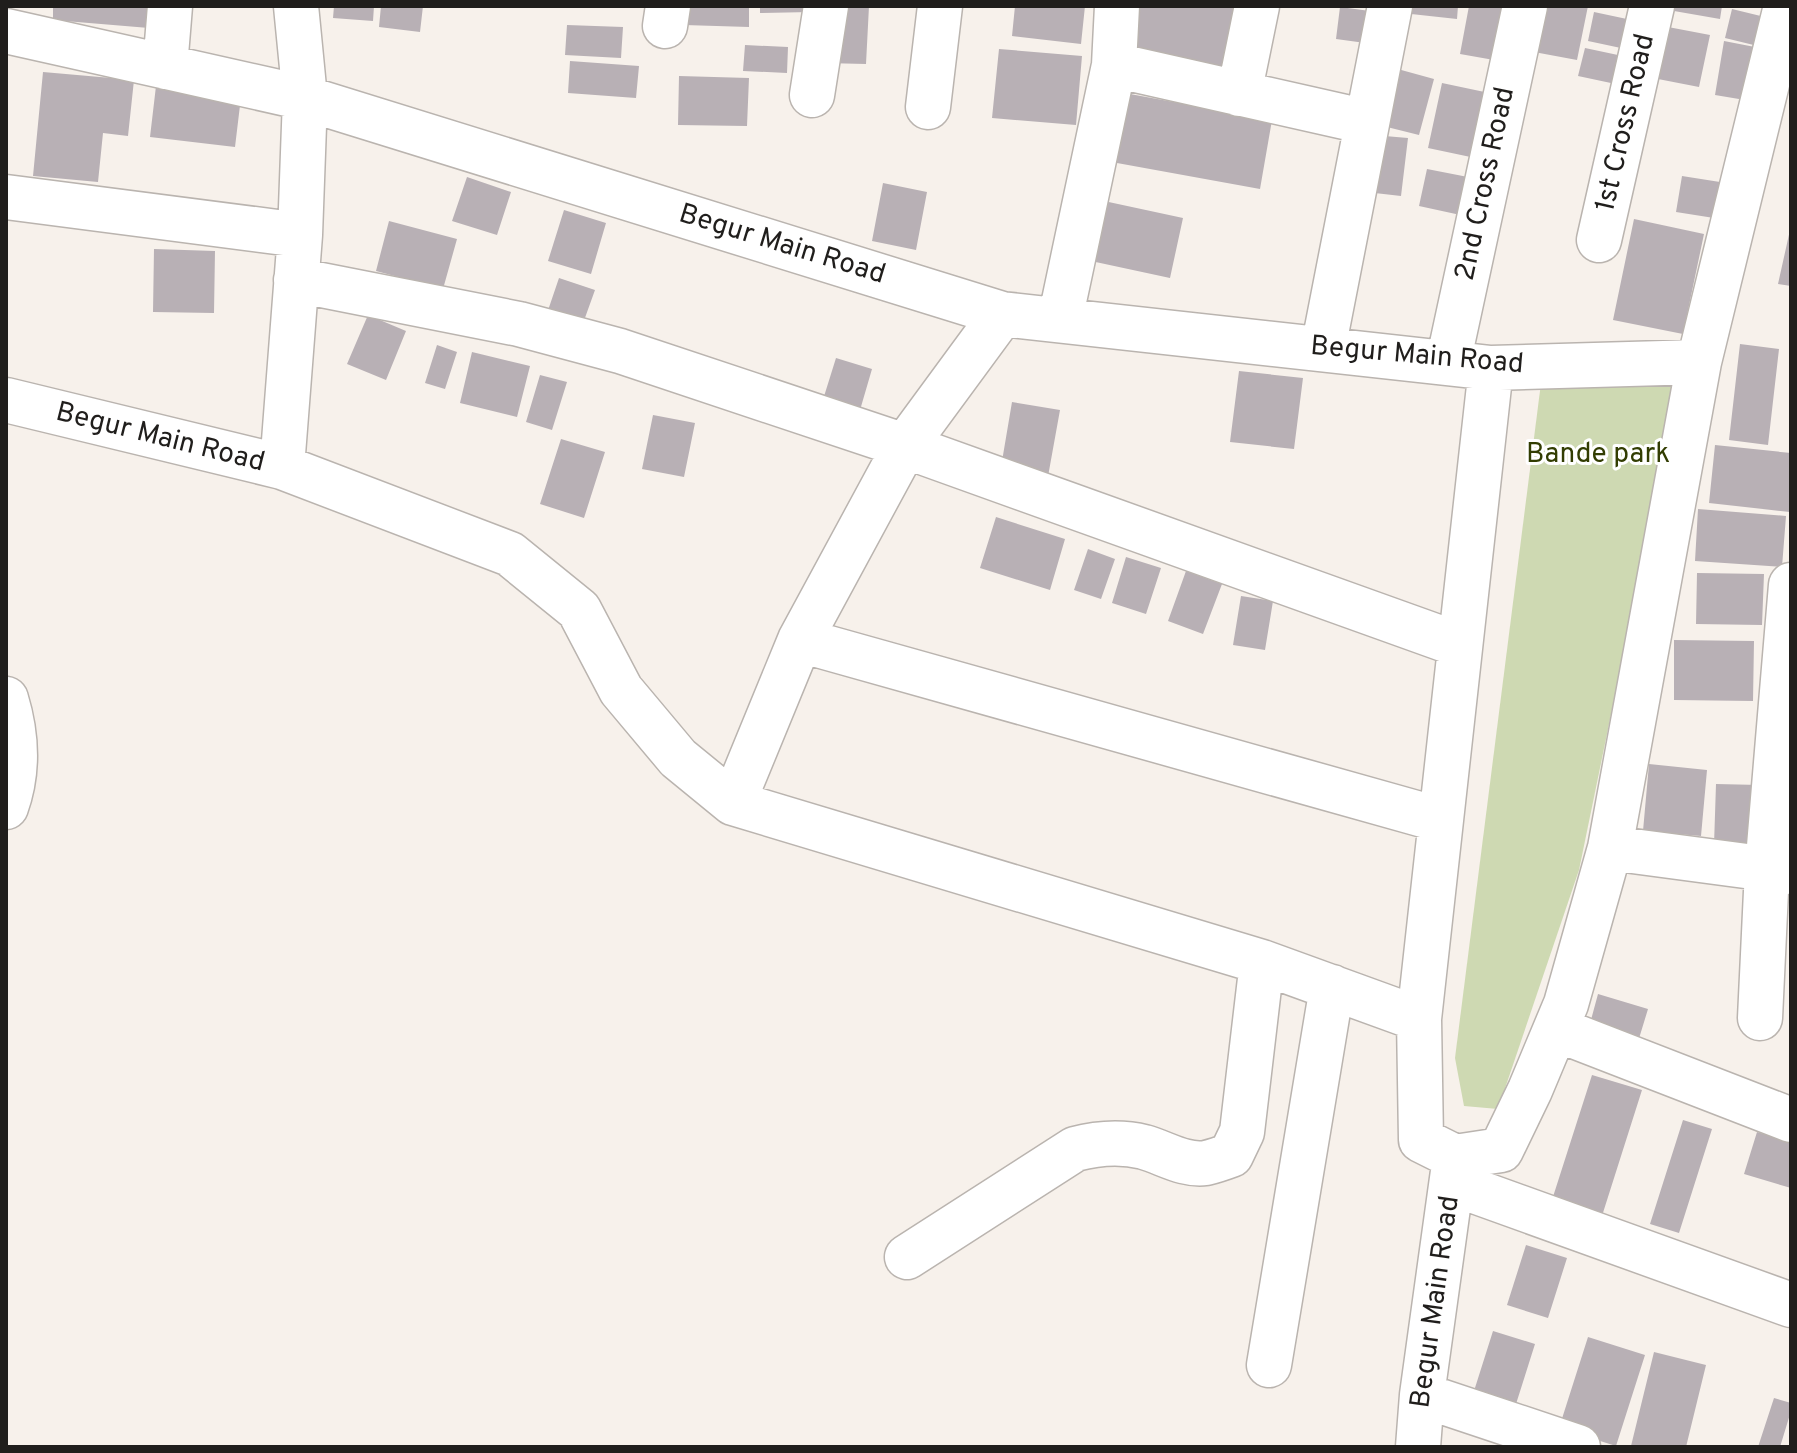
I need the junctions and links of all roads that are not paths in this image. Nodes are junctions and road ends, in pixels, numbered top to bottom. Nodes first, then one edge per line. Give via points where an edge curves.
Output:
1 (170, 6) edge
2 (296, 6) edge
3 (826, 6) edge
4 (940, 6) edge
5 (1117, 6) edge
6 (1257, 6) edge
7 (1390, 6) edge
8 (1525, 6) edge
9 (1652, 6) edge
10 (1786, 6) edge
11 (6, 31) edge
12 (1114, 65) junction
13 (165, 67) junction
14 (1239, 94) junction
15 (812, 95) dead end
16 (305, 98) junction
17 (1778, 100) edge
18 (928, 107) dead end
19 (1367, 122) junction
20 (6, 197) edge
21 (300, 235) junction
22 (1599, 240) dead end
23 (296, 280) junction
24 (1002, 314) junction
25 (1060, 320) junction
26 (1323, 349) junction
27 (1699, 362) junction
28 (1448, 363) junction
29 (1491, 368) junction
30 (6, 400) edge
31 (905, 446) junction
32 (282, 467) junction
33 (1791, 585) edge
34 (800, 640) junction
35 (1460, 645) junction
36 (6, 699) edge
37 (733, 803) junction
38 (6, 807) edge
39 (1441, 820) junction
40 (1610, 848) junction
41 (1779, 871) edge
42 (1262, 962) junction
43 (1332, 987) junction
44 (1760, 1018) dead end
45 (1419, 1019) junction
46 (1556, 1029) junction
47 (1791, 1120) edge
48 (1454, 1170) junction
49 (907, 1257) dead end
50 (1791, 1305) edge
51 (1269, 1365) dead end
52 (1422, 1395) junction
53 (1418, 1447) edge
54 (1578, 1447) edge

1 - 13 street
2 - 16 street, Begur Main Road
3 - 15 street
4 - 18 street
5 - 12 street
6 - 14 street
7 - 19 street
8 - 28 street, 2nd Cross Road
9 - 22 street, 1st Cross Road
10 - 17 street
11 - 13 street
12 - 14 street
12 - 25 street
13 - 16 street
14 - 19 street
16 - 21 street, Begur Main Road
16 - 24 street, Begur Main Road
17 - 27 street
19 - 26 street
20 - 21 street
21 - 23 street, Begur Main Road
23 - 31 street via 519,324 620,351
23 - 32 street, Begur Main Road
24 - 25 street, Begur Main Road
24 - 31 street
25 - 26 street, Begur Main Road
26 - 28 street, Begur Main Road
27 - 29 street, Begur Main Road
27 - 40 street, Begur Main Road
28 - 29 street, Begur Main Road
29 - 35 street
30 - 32 street, Begur Main Road
31 - 34 street
31 - 35 street
32 - 37 street via 510,554 579,610 621,690 678,758
33 - 41 street
34 - 37 street
34 - 39 street
35 - 39 street
36 - 38 street via 16,757
37 - 42 street
39 - 45 street
40 - 41 street
40 - 46 street, Begur Main Road
41 - 44 street
42 - 43 street
42 - 49 street via 1242,1132 1231,1155 1204,1163 1121,1143 1075,1149
43 - 45 street
43 - 51 street
45 - 48 street, Begur Main Road via 1421,1140
46 - 47 street
46 - 48 street, Begur Main Road via 1501,1150
48 - 50 street
48 - 52 street, Begur Main Road
52 - 53 street, Begur Main Road
52 - 54 street

